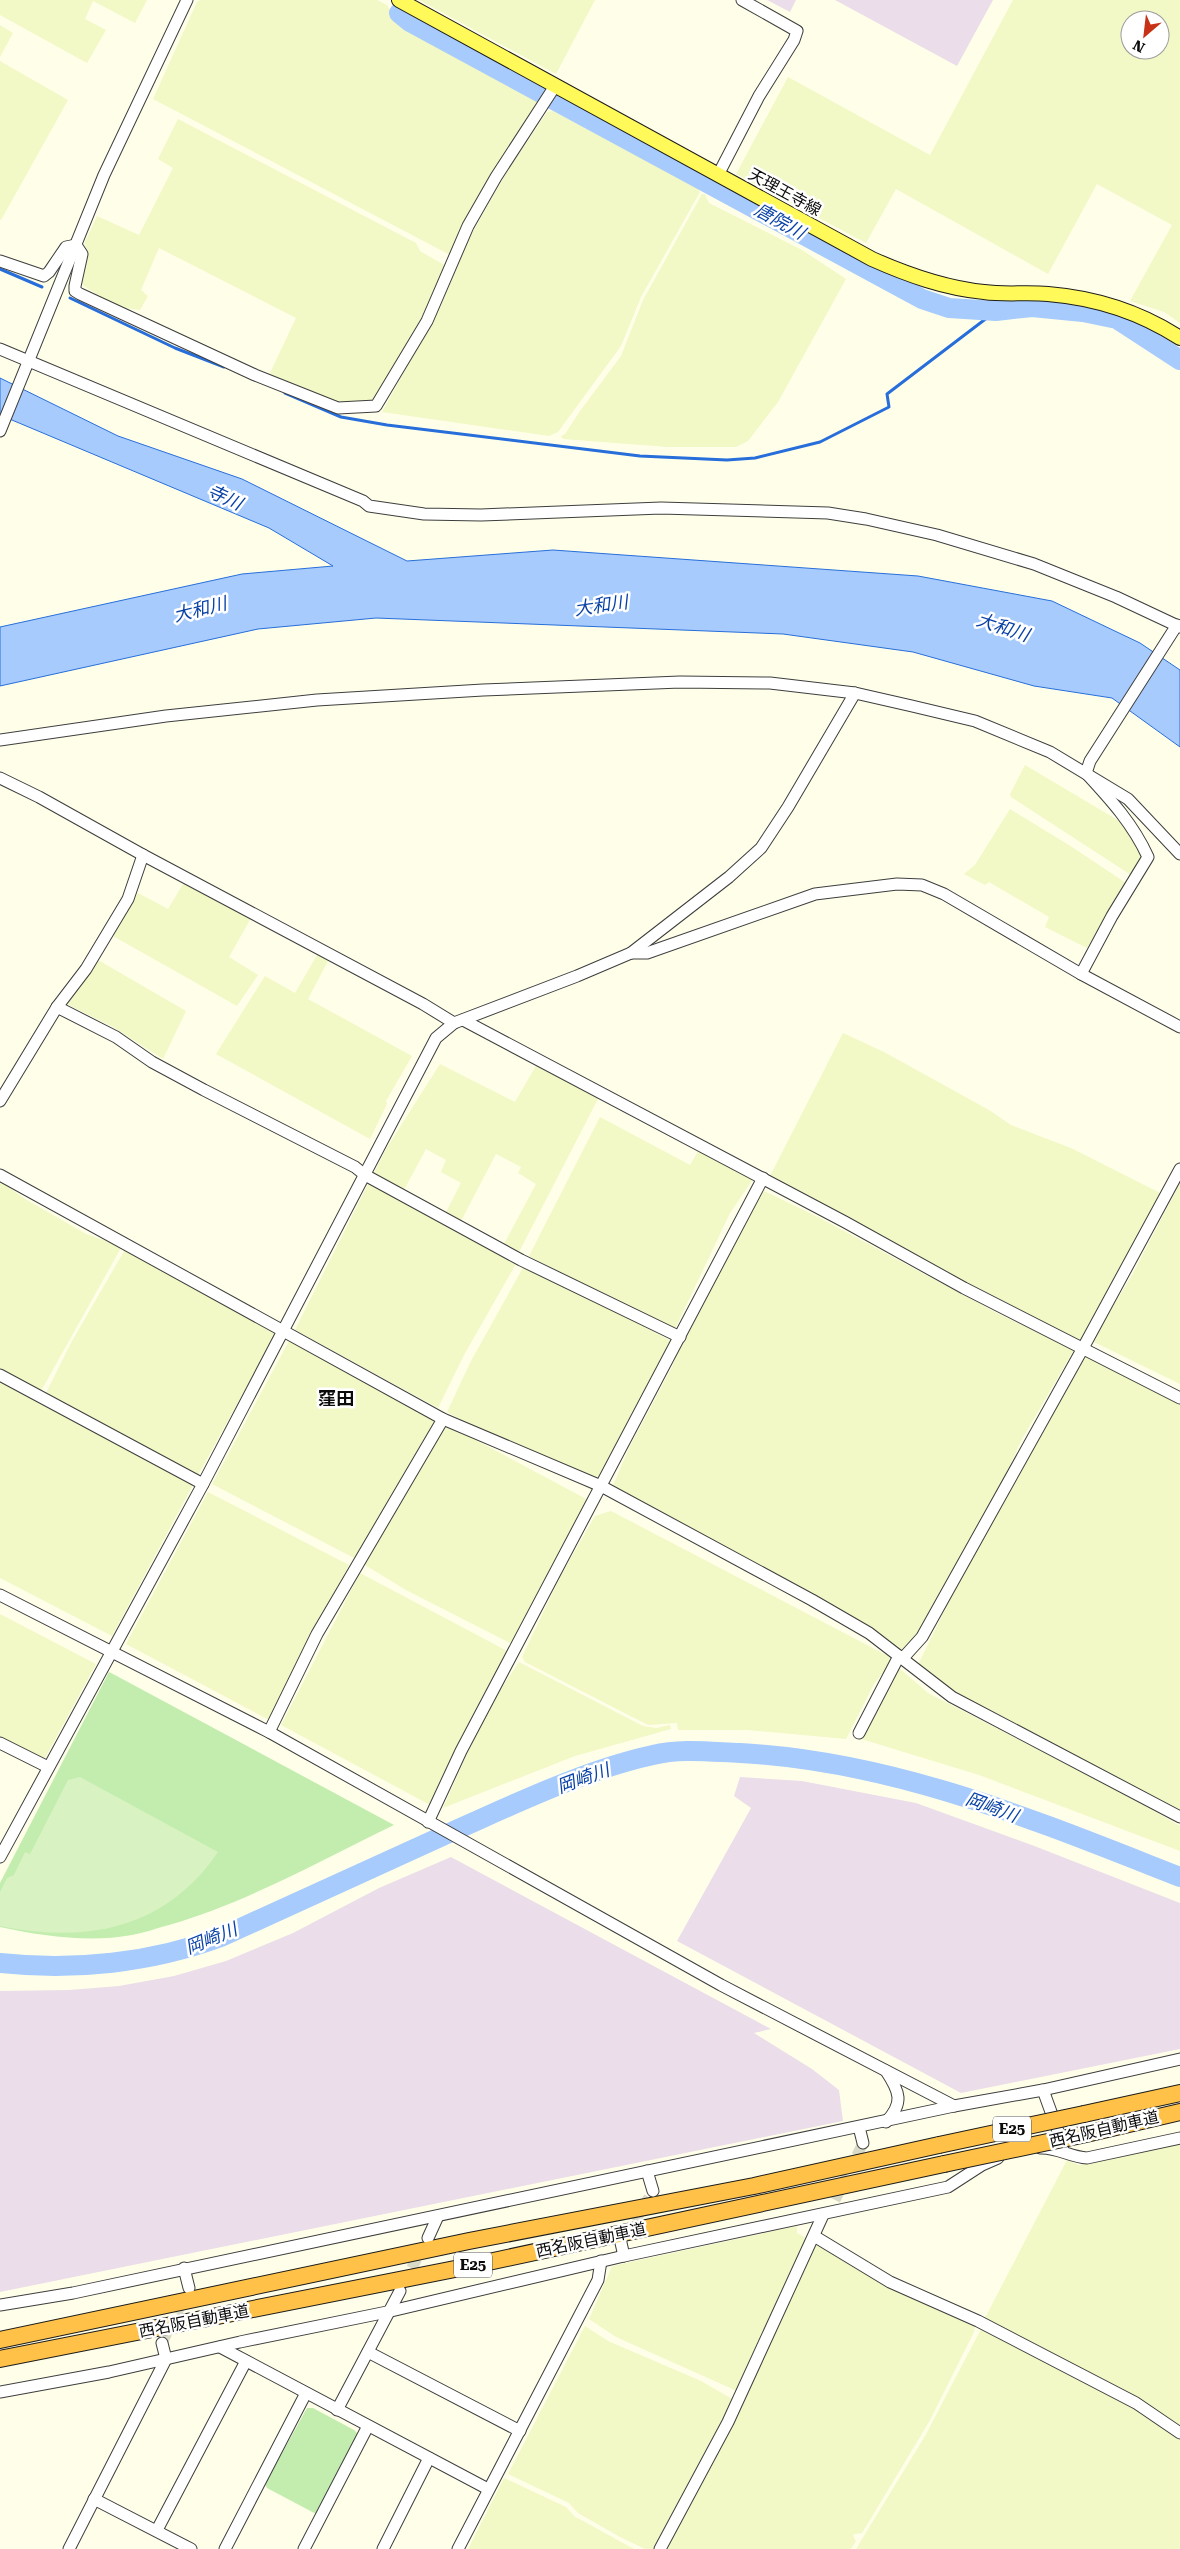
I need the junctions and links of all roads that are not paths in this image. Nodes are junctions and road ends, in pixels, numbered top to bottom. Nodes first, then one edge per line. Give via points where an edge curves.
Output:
1 (187, 0) edge
2 (399, 0) edge
3 (742, 0) edge
4 (555, 86) junction
5 (718, 175) junction
6 (76, 245) junction
7 (0, 261) edge
8 (1180, 338) edge
9 (0, 349) edge
10 (28, 362) junction
11 (0, 431) edge
12 (1179, 626) edge
13 (855, 693) junction
14 (0, 740) edge
15 (1086, 773) junction
16 (0, 778) edge
17 (1180, 854) edge
18 (143, 855) junction
19 (631, 953) junction
20 (1081, 974) junction
21 (58, 1007) junction
22 (458, 1021) junction
23 (1180, 1027) edge
24 (0, 1101) edge
25 (1180, 1169) edge
26 (0, 1175) edge
27 (365, 1175) junction
28 (763, 1178) junction
29 (284, 1330) junction
30 (680, 1337) junction
31 (1084, 1348) junction
32 (0, 1375) edge
33 (1180, 1398) edge
34 (443, 1420) junction
35 (203, 1484) junction
36 (601, 1486) junction
37 (0, 1595) edge
38 (110, 1652) junction
39 (901, 1657) junction
40 (269, 1732) junction
41 (859, 1733) dead end
42 (0, 1743) edge
43 (48, 1767) junction
44 (1180, 1816) edge
45 (428, 1822) junction
46 (0, 1857) edge
47 (1180, 2059) edge
48 (886, 2071) junction
49 (1043, 2090) junction
50 (1180, 2094) edge
51 (954, 2106) junction
52 (1180, 2112) edge
53 (886, 2122) junction
54 (860, 2127) junction
55 (1180, 2138) edge
56 (863, 2143) tunnel mouth
57 (1066, 2153) junction
58 (647, 2171) junction
59 (653, 2191) dead end
60 (824, 2215) junction
61 (438, 2216) junction
62 (814, 2236) junction
63 (428, 2238) tunnel mouth
64 (621, 2243) tunnel mouth
65 (624, 2256) junction
66 (601, 2261) junction
67 (184, 2268) junction
68 (189, 2288) tunnel mouth
69 (400, 2291) tunnel mouth
70 (0, 2305) edge
71 (387, 2312) junction
72 (0, 2340) edge
73 (162, 2343) tunnel mouth
74 (220, 2346) junction
75 (368, 2352) junction
76 (0, 2359) edge
77 (166, 2359) junction
78 (246, 2361) junction
79 (0, 2392) edge
80 (306, 2393) junction
81 (337, 2410) junction
82 (368, 2426) junction
83 (520, 2431) junction
84 (1180, 2432) edge
85 (429, 2458) junction
86 (488, 2490) junction
87 (94, 2499) junction
88 (157, 2530) junction
89 (69, 2549) edge
90 (191, 2549) edge
91 (225, 2549) edge
92 (304, 2549) edge
93 (382, 2549) edge
94 (458, 2549) edge
95 (660, 2549) edge

1 - 6 street via 104,175
2 - 4 main road, 天理王寺線
3 - 5 street via 797,31 758,96
4 - 5 main road, 天理王寺線
4 - 6 street via 468,226 427,321 376,406 338,408 255,375 80,294 75,286 82,254
5 - 8 main road, 天理王寺線 via 872,259 908,275 985,292 1047,294 1111,304 1142,316
6 - 7 street via 66,247 44,276
6 - 10 street
9 - 10 street
10 - 11 street
10 - 12 street via 369,506 424,514 481,515 661,508 828,513 937,535 1034,564
12 - 15 street via 1090,761
13 - 14 street via 770,683 680,682 483,690 317,700 166,716
13 - 15 street via 974,721 1050,752
13 - 19 street via 761,848
15 - 17 street via 1128,799
15 - 20 street via 1119,808 1148,857
16 - 18 street via 40,796
18 - 21 street via 128,899 86,969
18 - 22 street
19 - 20 street via 647,953 815,894 897,884 922,885 944,894
19 - 22 street
20 - 23 street
21 - 24 street
21 - 27 street via 116,1037 152,1062
22 - 27 street via 443,1031 429,1047
22 - 28 street
25 - 31 street
26 - 29 street
27 - 29 street
27 - 30 street via 521,1260
28 - 30 street
28 - 31 street via 964,1288
29 - 34 street
29 - 35 street
30 - 36 street
31 - 33 street
31 - 39 street via 922,1637
32 - 35 street
34 - 36 street
34 - 40 street via 317,1634
35 - 38 street
36 - 39 street via 812,1600 869,1633
36 - 45 street via 461,1751
37 - 38 street
38 - 40 street
38 - 43 street
39 - 41 street
39 - 44 street via 952,1696
40 - 45 street
42 - 43 street
43 - 46 street
45 - 48 street via 721,1985
47 - 49 street
48 - 51 street
48 - 53 street via 899,2100 895,2112
49 - 51 street
49 - 57 street
50 - 72 highway, 西名阪自動車道 / E25, bridge via 754,2186 469,2241
51 - 53 street
52 - 76 highway, 西名阪自動車道 / E25, bridge via 470,2266
53 - 54 street
54 - 56 street
54 - 58 street
55 - 57 street via 1087,2158
57 - 60 street via 1040,2148 982,2164 948,2186 836,2206
58 - 59 street
58 - 61 street
60 - 62 street
60 - 65 street
61 - 63 street
61 - 67 street
62 - 84 street via 890,2282 978,2321 1128,2399
62 - 95 street via 725,2429
64 - 65 street
65 - 66 street
66 - 71 street
66 - 83 street via 598,2280
67 - 68 street
67 - 70 street via 73,2293
69 - 71 street
71 - 74 street
71 - 75 street
73 - 77 street
74 - 77 street
74 - 78 street
75 - 81 street
75 - 83 street
77 - 79 street
77 - 87 street
78 - 80 street
78 - 88 street
80 - 81 street
80 - 91 street
81 - 82 street
82 - 85 street
82 - 92 street
83 - 86 street
85 - 86 street
85 - 93 street
86 - 94 street
87 - 88 street
87 - 89 street
88 - 90 street

